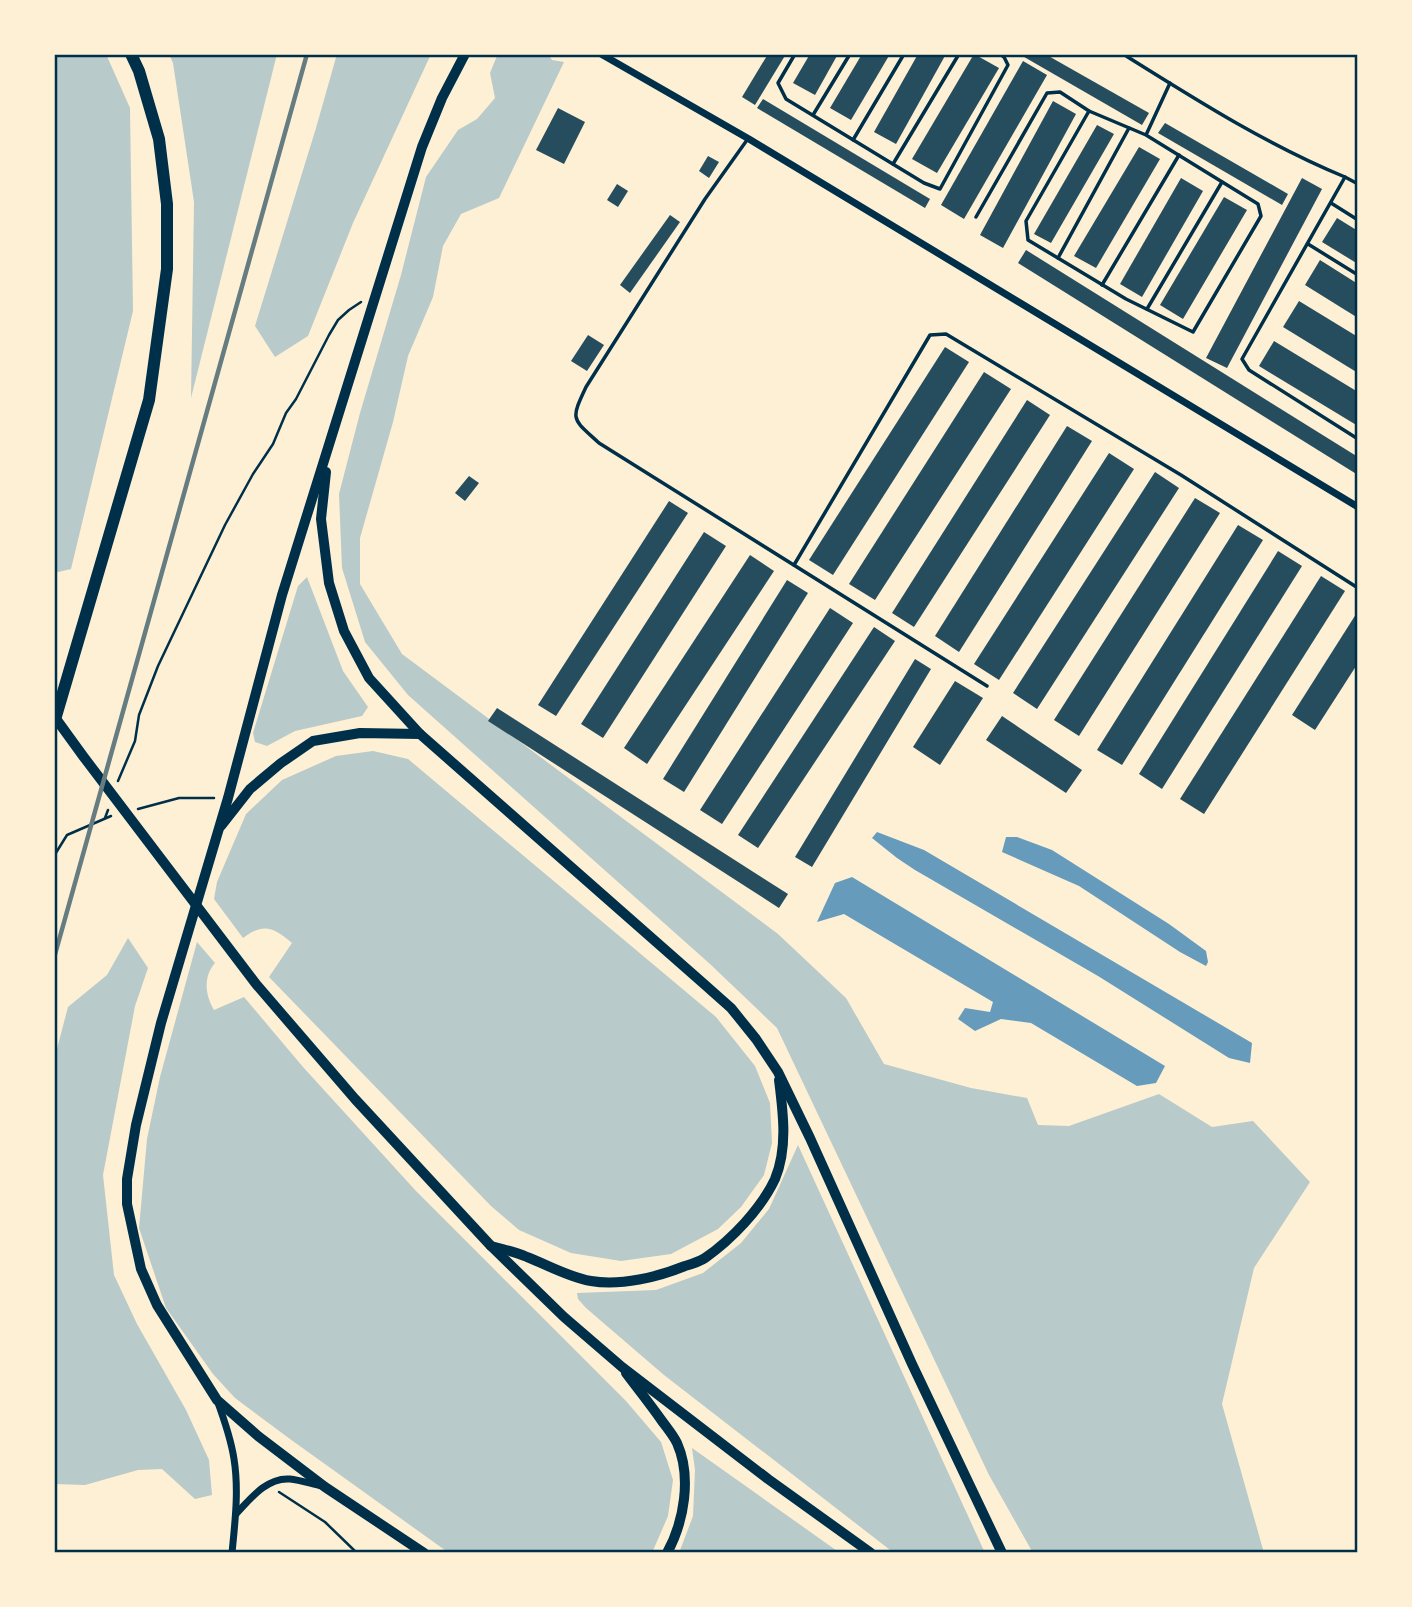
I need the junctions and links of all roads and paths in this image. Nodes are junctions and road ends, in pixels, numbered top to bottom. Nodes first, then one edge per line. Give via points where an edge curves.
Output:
1 (131, 54) edge
2 (465, 54) edge
3 (601, 54) edge
4 (794, 54) edge
5 (849, 54) edge
6 (904, 54) edge
7 (959, 54) edge
8 (1000, 54) edge
9 (1123, 54) edge
10 (1170, 83) junction
11 (1089, 111) junction
12 (813, 116) junction
13 (1129, 128) junction
14 (1146, 135) junction
15 (749, 139) junction
16 (853, 140) junction
17 (1179, 155) junction
18 (893, 164) junction
19 (1345, 177) junction
20 (1222, 182) junction
21 (1358, 184) edge
22 (1331, 203) junction
23 (976, 217) dead end
24 (1358, 220) edge
25 (1307, 244) junction
26 (1058, 258) junction
27 (1358, 275) edge
28 (1102, 285) junction
29 (377, 293) junction
30 (1147, 309) junction
31 (1358, 439) edge
32 (328, 450) junction
33 (1358, 507) edge
34 (794, 565) junction
35 (1358, 588) edge
36 (987, 686) dead end
37 (54, 716) edge
38 (54, 723) edge
39 (420, 734) junction
40 (115, 789) dead end
41 (228, 798) junction
42 (138, 808) dead end
43 (108, 809) dead end
44 (118, 813) dead end
45 (105, 818) junction
46 (217, 831) junction
47 (54, 856) edge
48 (778, 1072) junction
49 (491, 1246) junction
50 (621, 1367) junction
51 (217, 1399) junction
52 (267, 1484) junction
53 (325, 1486) junction
54 (236, 1515) junction
55 (232, 1553) edge
56 (357, 1553) edge
57 (424, 1553) edge
58 (667, 1553) edge
59 (871, 1553) edge
60 (1002, 1553) edge

1 - 38 main road via 159,139 167,204 167,270 149,400
2 - 29 street via 422,147
3 - 15 street
4 - 12 lane via 778,83 786,99
5 - 12 lane
6 - 16 lane
7 - 18 lane
8 - 18 lane via 1008,65 940,189
9 - 10 lane
10 - 14 lane
10 - 19 lane via 1301,158
11 - 13 lane
11 - 23 lane via 1060,92 1047,93
11 - 26 lane via 1026,221 1028,240
12 - 16 lane
13 - 14 lane
13 - 26 lane
14 - 17 lane
15 - 33 street
15 - 34 lane via 705,199 586,387 575,411 576,422 599,443
16 - 18 lane
17 - 20 lane
17 - 28 lane
19 - 21 lane
19 - 22 lane
20 - 30 lane
20 - 30 lane via 1258,204 1261,216 1193,332
22 - 24 lane
22 - 25 lane
25 - 27 lane
25 - 31 lane via 1242,359 1249,370
26 - 28 lane
28 - 30 lane
29 - 32 street
29 - 40 path via 338,320 225,525 158,666
32 - 39 street via 321,519 336,607 369,678
32 - 41 street via 282,595
34 - 35 lane via 930,335 946,334
34 - 36 lane
37 - 49 main road via 256,984
39 - 46 street via 360,733 313,741 250,789
39 - 48 street via 731,1008
41 - 42 path via 179,798
41 - 46 street
43 - 45 path
44 - 45 path
45 - 47 path via 67,835
46 - 51 street via 161,1023 127,1179 127,1204 141,1269 157,1305
48 - 49 street via 783,1146 775,1178 759,1207 703,1260 632,1281 592,1281
48 - 60 street
49 - 50 main road
50 - 58 street via 681,1455 685,1478 681,1514
50 - 59 main road
51 - 53 street
51 - 54 street via 234,1459
52 - 53 street via 287,1478
52 - 54 street
52 - 56 path via 325,1522
53 - 57 street
54 - 55 street

